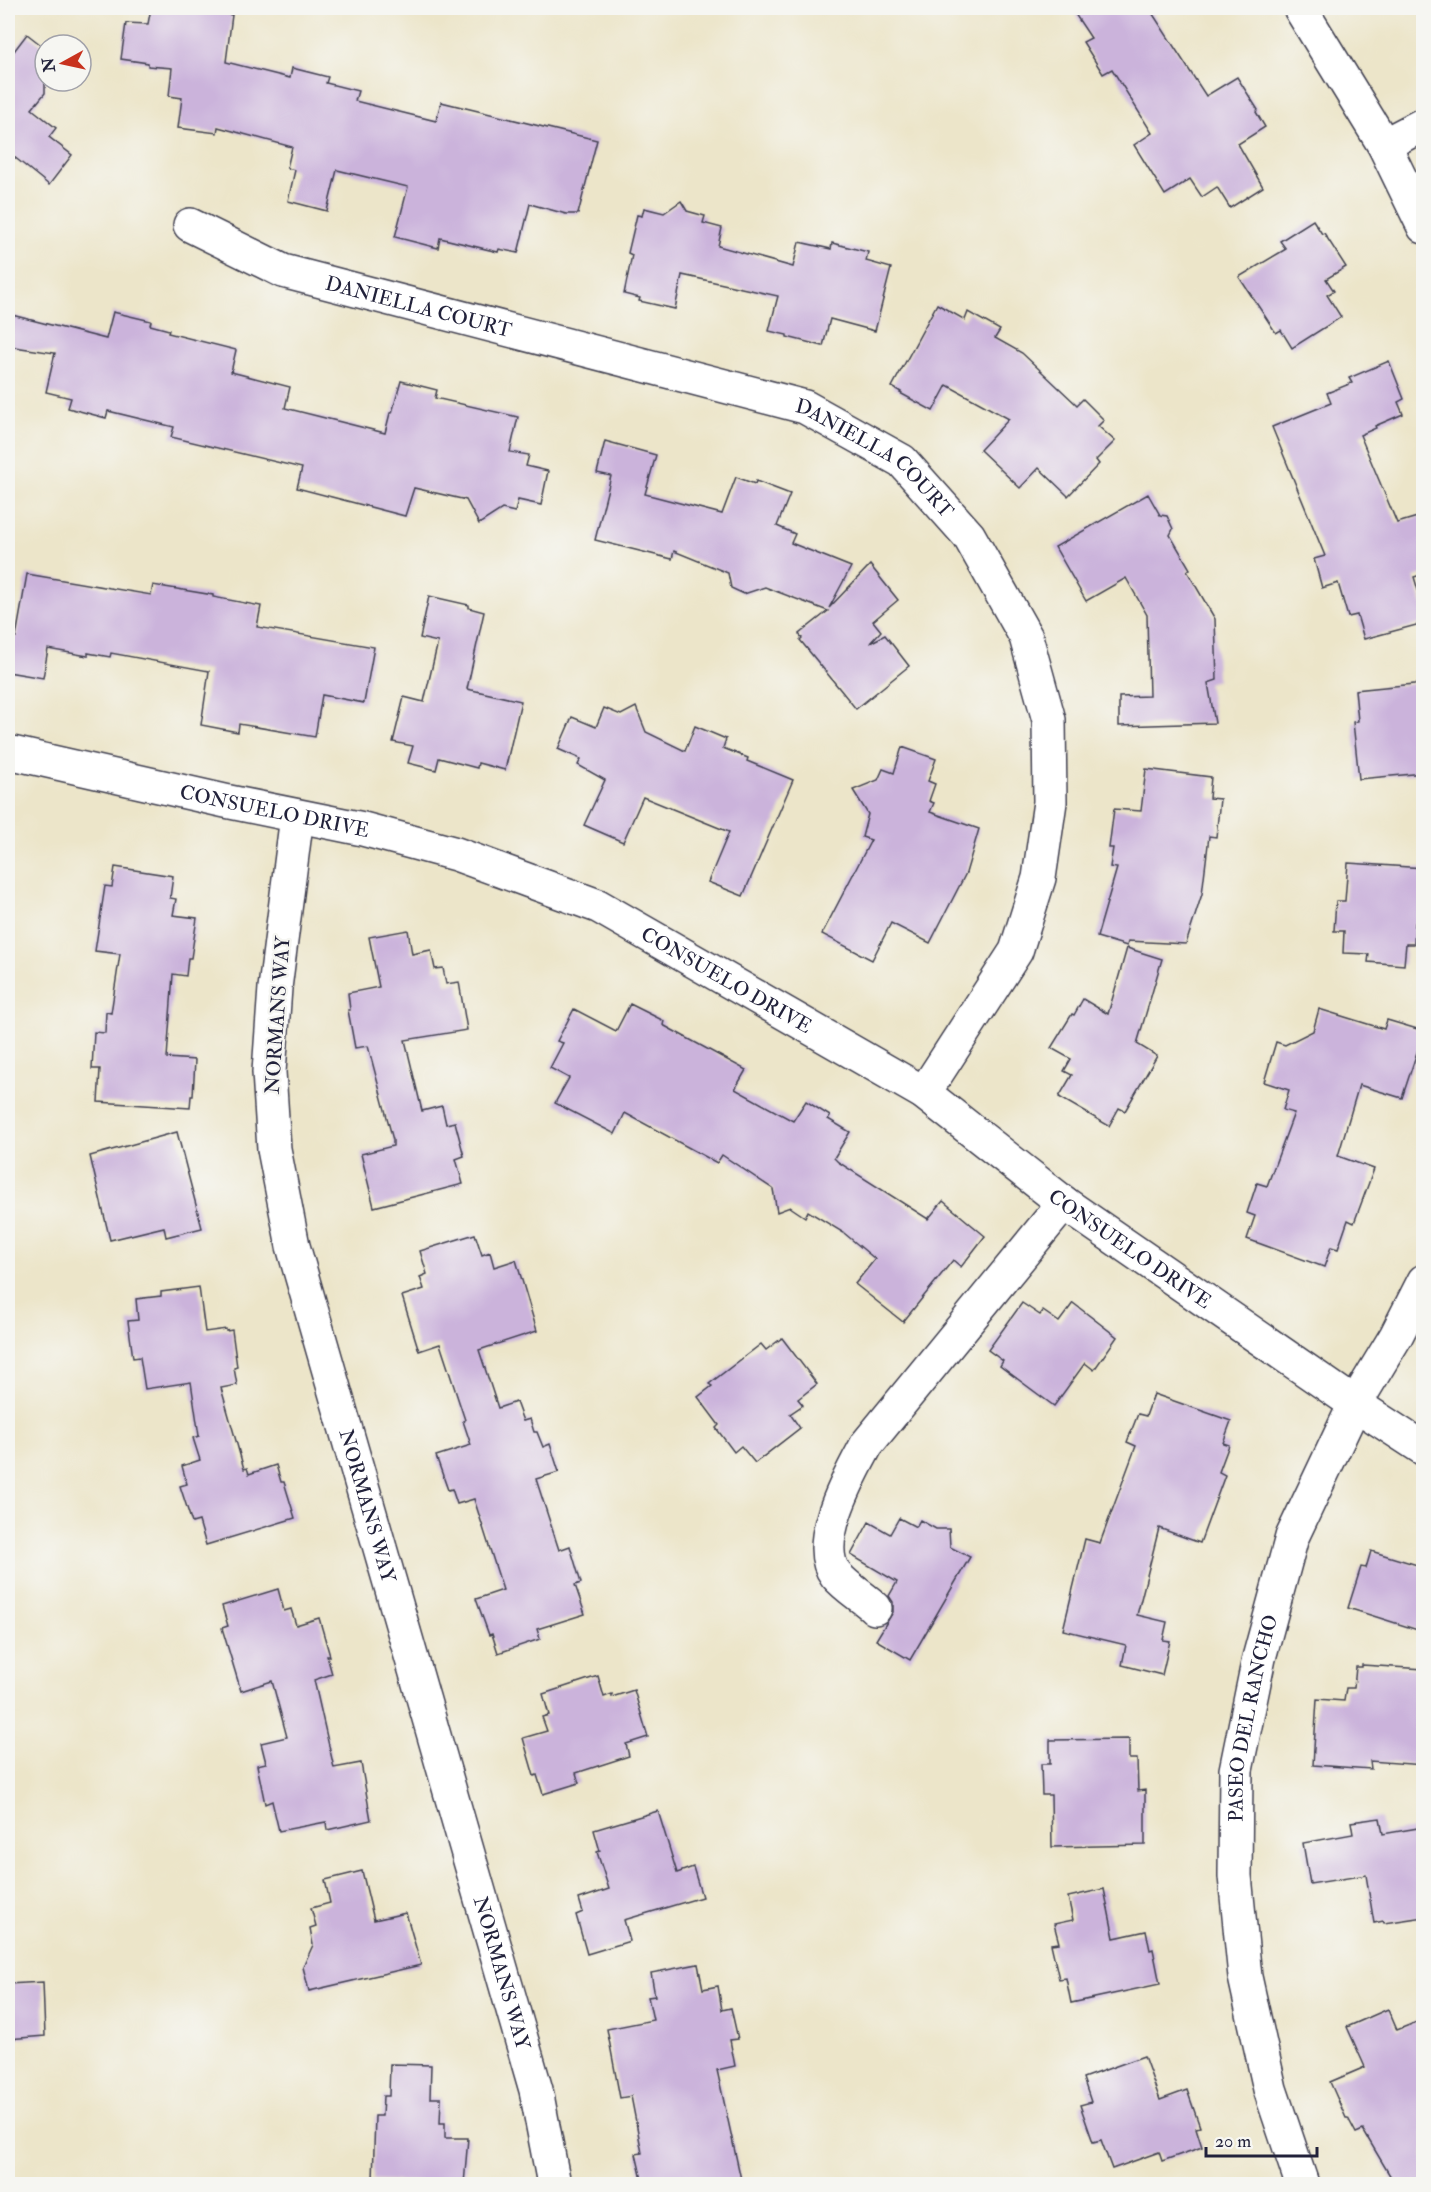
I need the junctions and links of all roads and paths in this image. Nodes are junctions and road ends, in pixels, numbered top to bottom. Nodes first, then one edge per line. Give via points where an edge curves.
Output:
1 (1300, 8) edge
2 (1424, 124) edge
3 (1384, 146) junction
4 (190, 225) dead end
5 (1424, 227) edge
6 (8, 752) edge
7 (297, 816) junction
8 (924, 1093) junction
9 (1064, 1203) junction
10 (1424, 1281) edge
11 (1355, 1404) junction
12 (1424, 1449) edge
13 (875, 1608) dead end
14 (554, 2184) edge
15 (1302, 2184) edge

1 - 3 street
2 - 3 street
3 - 5 street
4 - 8 street, DANIELLA COURT via 283,271 805,407 902,461 969,536 1026,637 1049,720 1050,802 1040,878 1016,951
6 - 7 street, CONSUELO DRIVE
7 - 8 street, CONSUELO DRIVE via 456,854 598,906
7 - 14 street, NORMANS WAY via 274,998 269,1072 274,1149 293,1246 536,2090
8 - 9 street, CONSUELO DRIVE
9 - 11 street, CONSUELO DRIVE
9 - 13 street via 867,1444 848,1479 831,1522 828,1554 835,1574
10 - 11 street, PASEO DEL RANCHO
11 - 12 street, CONSUELO DRIVE
11 - 15 street, PASEO DEL RANCHO via 1292,1537 1259,1658 1236,1770 1235,1876 1245,1977 1270,2089

